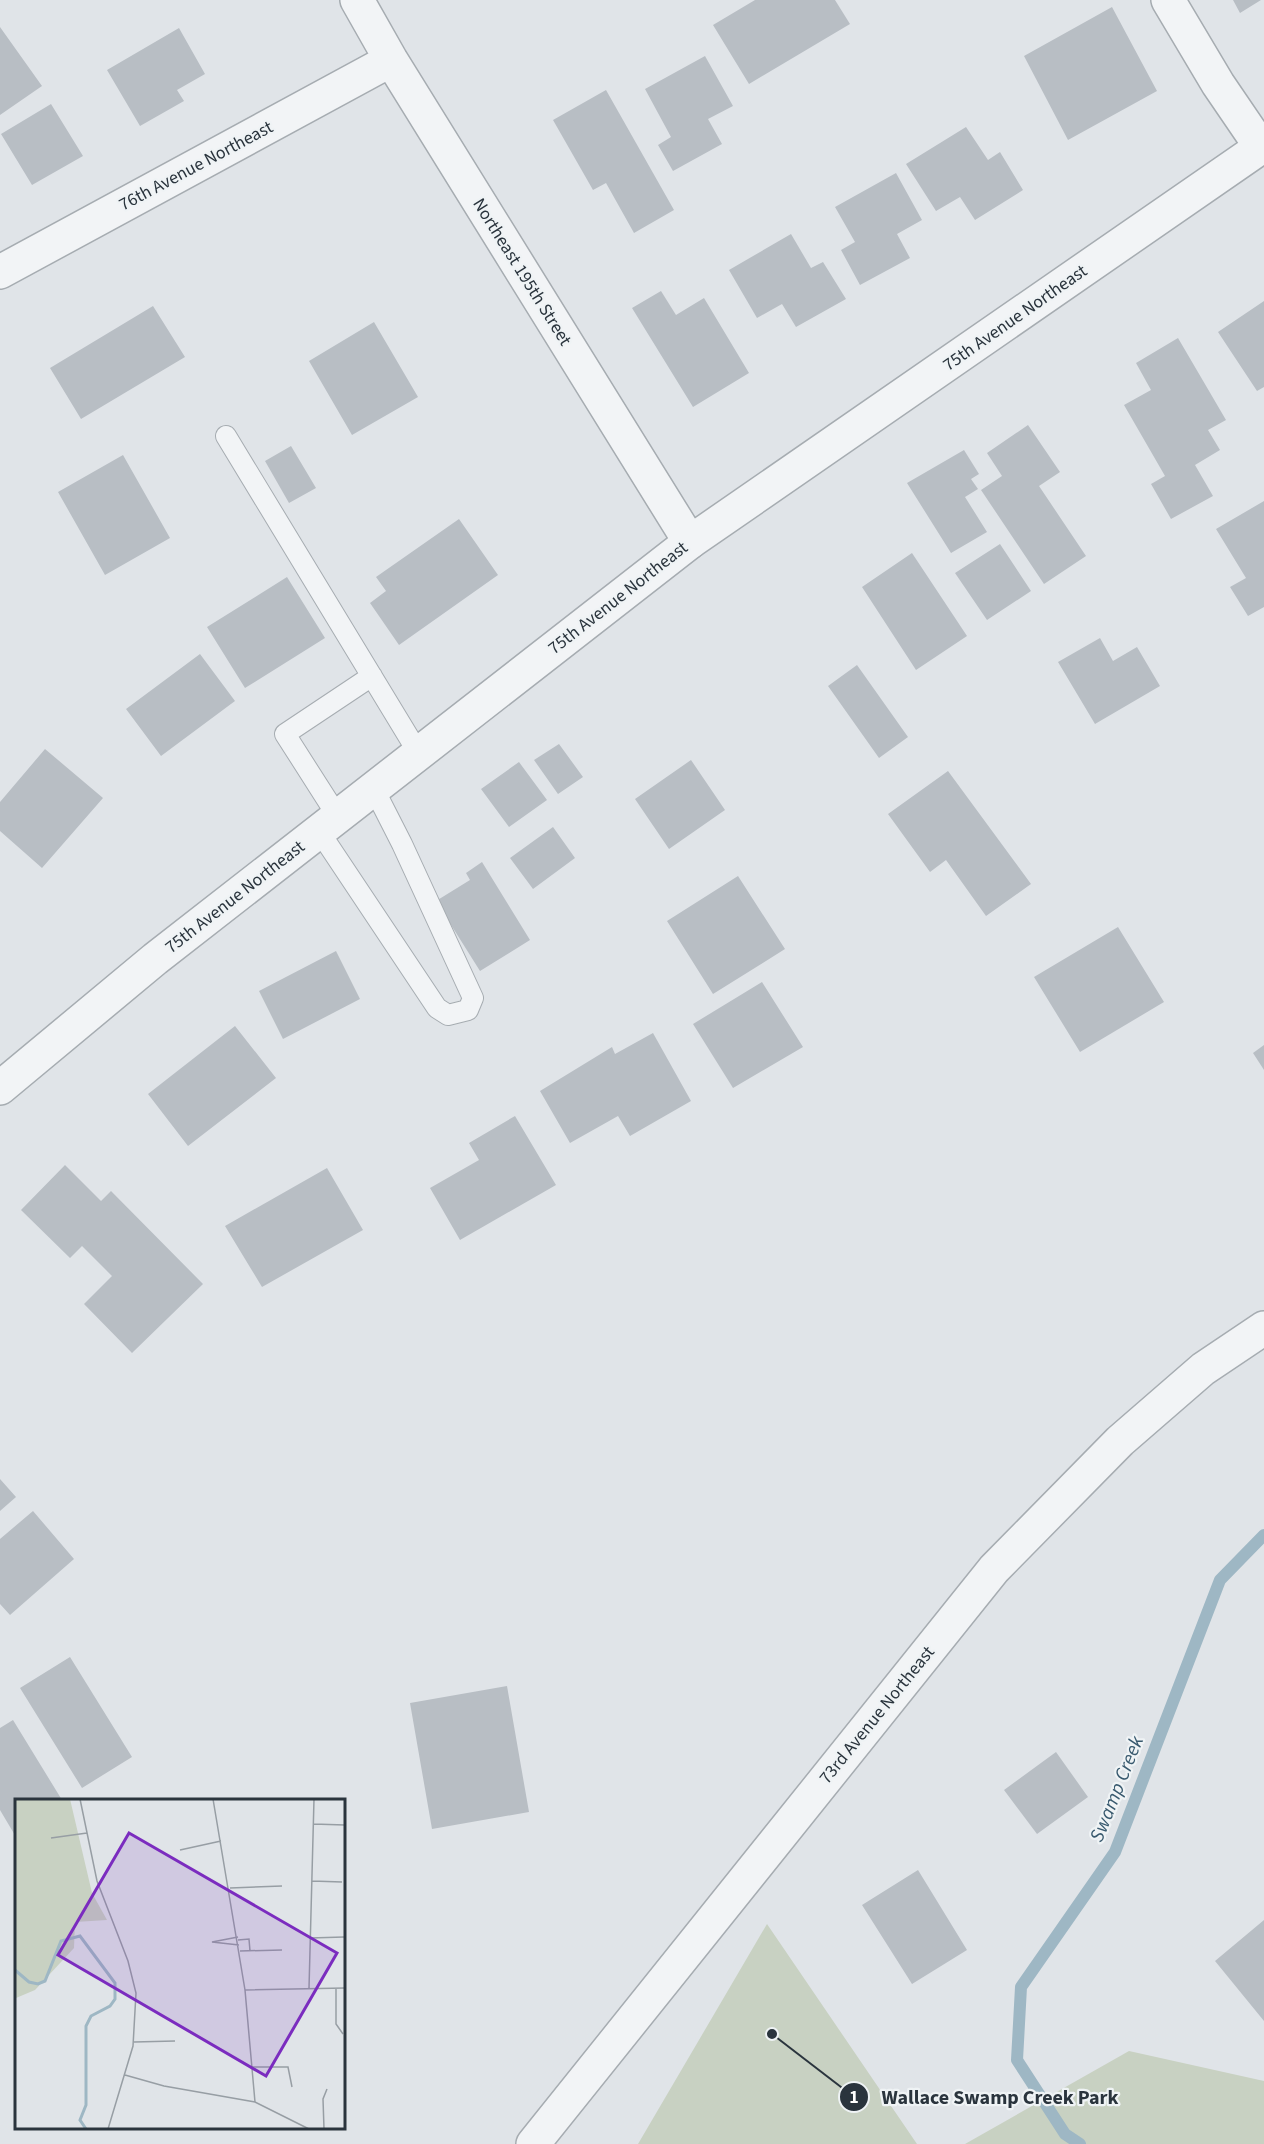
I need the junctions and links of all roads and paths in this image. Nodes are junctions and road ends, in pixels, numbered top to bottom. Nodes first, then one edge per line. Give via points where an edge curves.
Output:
1 (357, 0) edge
2 (1168, 0) edge
3 (391, 60) junction
4 (1262, 146) edge
5 (0, 272) edge
6 (226, 436) dead end
7 (690, 542) junction
8 (372, 676) junction
9 (419, 754) junction
10 (374, 789) junction
11 (329, 824) junction
12 (0, 1088) edge
13 (1264, 1328) edge
14 (533, 2144) edge

1 - 3 street, Northeast 195th Street
2 - 4 street via 1218,84
3 - 5 street, 76th Avenue Northeast
3 - 7 street, Northeast 195th Street
4 - 7 street, 75th Avenue Northeast
6 - 8 lane
7 - 9 street, 75th Avenue Northeast
8 - 9 lane
8 - 11 lane via 285,734
9 - 10 street, 75th Avenue Northeast
10 - 11 street, 75th Avenue Northeast
10 - 11 lane via 473,998 468,1010 448,1014 437,1008
11 - 12 street, 75th Avenue Northeast via 155,958
13 - 14 street, 73rd Avenue Northeast via 1203,1369 1120,1441 994,1569

